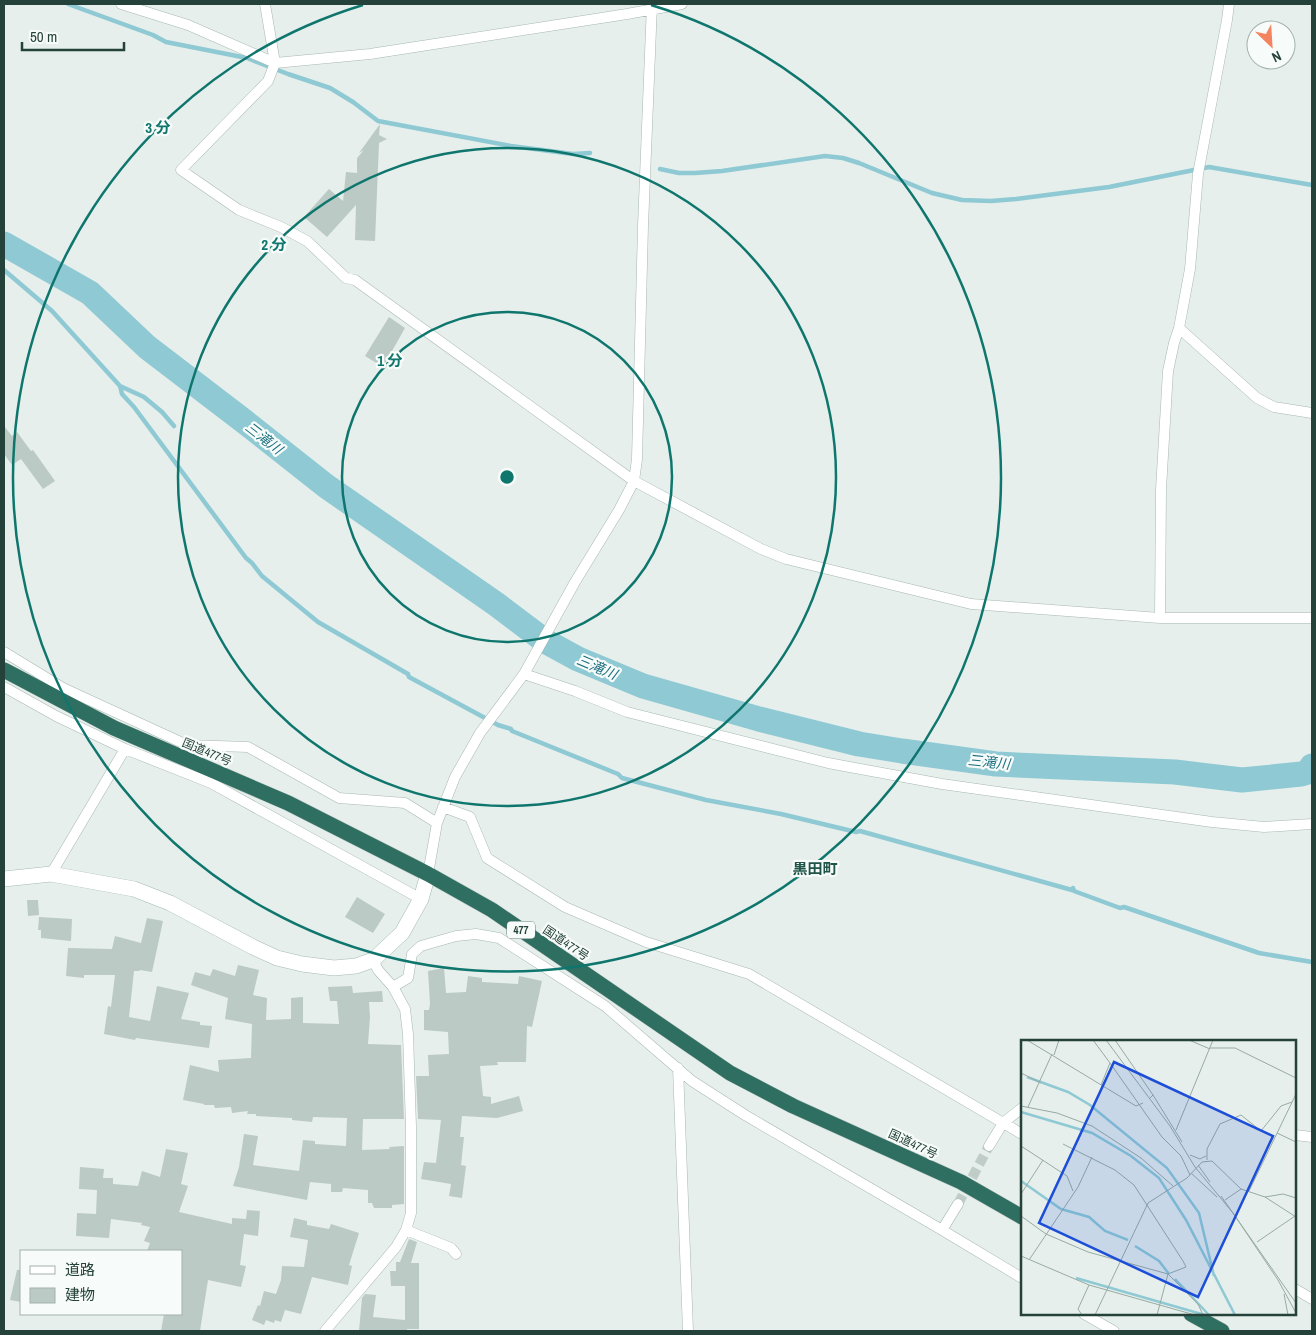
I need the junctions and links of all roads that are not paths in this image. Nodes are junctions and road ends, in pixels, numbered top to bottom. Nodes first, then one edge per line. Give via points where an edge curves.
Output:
1 (121, 4) edge
2 (265, 4) edge
3 (682, 4) edge
4 (1229, 4) edge
5 (652, 7) edge
6 (275, 64) junction
7 (1179, 328) junction
8 (1312, 414) edge
9 (634, 481) junction
10 (1160, 618) junction
11 (1312, 618) edge
12 (4, 652) edge
13 (4, 670) edge
14 (524, 672) junction
15 (4, 686) edge
16 (125, 749) junction
17 (443, 807) junction
18 (438, 823) junction
19 (1312, 824) edge
20 (51, 874) junction
21 (428, 874) junction
22 (4, 880) edge
23 (421, 899) junction
24 (373, 960) junction
25 (393, 987) junction
26 (678, 1068) junction
27 (1021, 1109) edge
28 (1003, 1123) junction
29 (1021, 1133) edge
30 (1296, 1135) edge
31 (1312, 1137) edge
32 (989, 1146) tunnel mouth
33 (958, 1204) tunnel mouth
34 (1021, 1217) edge
35 (406, 1230) junction
36 (942, 1230) junction
37 (456, 1254) dead end
38 (1021, 1277) edge
39 (1296, 1290) edge
40 (1312, 1299) edge
41 (1086, 1315) edge
42 (1193, 1315) edge
43 (325, 1331) edge
44 (688, 1331) edge
45 (1114, 1331) edge
46 (1222, 1331) edge

1 - 6 street via 188,25
2 - 6 street
3 - 5 street
4 - 7 street via 1198,174 1190,269
5 - 6 street via 370,54
5 - 9 street
6 - 9 street via 268,81 181,170 239,210 307,241 346,278 355,280
7 - 8 street via 1257,398 1274,407
7 - 10 street via 1168,371 1161,489
9 - 10 street via 761,549 786,559 970,604
9 - 14 street
10 - 11 street
12 - 18 street via 63,688 187,745 248,748 340,798 405,803
13 - 21 highway, 国道477号 / 477 via 114,728 288,803
14 - 17 street via 480,733
14 - 19 street via 627,712 837,765 942,784 1212,822 1264,826
15 - 16 street via 56,716
16 - 20 street
16 - 23 street via 211,783
17 - 18 street
17 - 28 street via 470,817 486,858 565,907 646,942 749,974
18 - 21 street
20 - 22 street
20 - 24 street via 134,889 170,903 277,958 334,968
21 - 23 street
21 - 34 highway, 国道477号 / 477 via 492,910 730,1073 793,1106 961,1182
23 - 24 street via 402,933
24 - 25 street
25 - 26 street via 408,978 412,954 421,946 470,934 499,938 604,1006
25 - 35 street via 405,1009 408,1034 412,1198
26 - 36 street via 745,1116
26 - 44 street
27 - 28 street
28 - 29 street
28 - 32 street
30 - 31 street
33 - 36 street
35 - 37 street via 451,1248
35 - 43 street via 396,1247
36 - 38 street
39 - 40 street
41 - 45 street
42 - 46 highway

